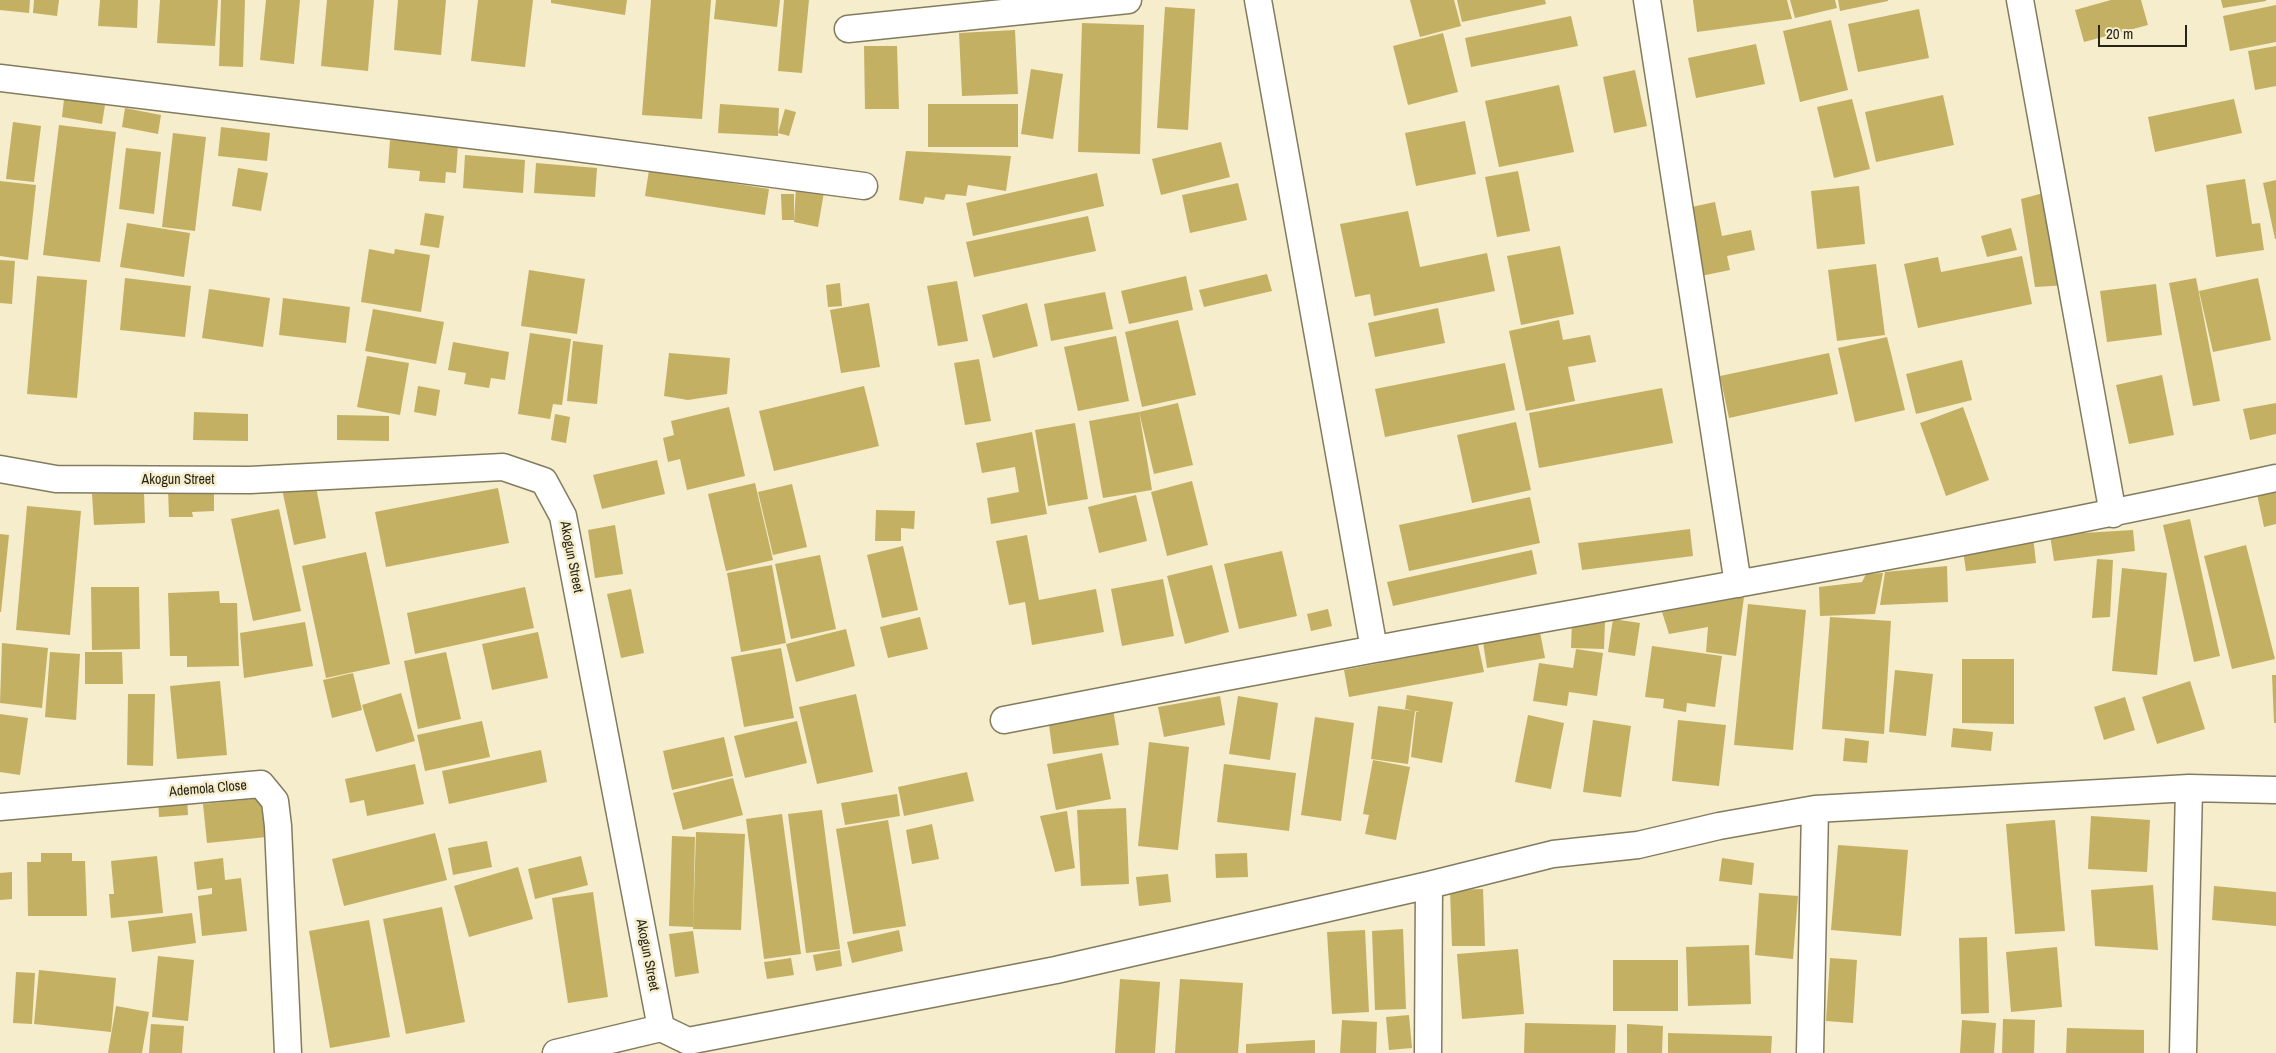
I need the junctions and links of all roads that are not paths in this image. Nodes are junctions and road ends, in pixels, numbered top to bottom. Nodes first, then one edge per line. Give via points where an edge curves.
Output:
1 (1128, 0) edge
2 (1258, 0) edge
3 (1647, 0) edge
4 (2020, 0) edge
5 (848, 29) dead end
6 (0, 78) edge
7 (864, 186) dead end
8 (0, 469) edge
9 (2276, 478) edge
10 (2114, 514) junction
11 (1738, 584) junction
12 (1374, 649) junction
13 (1004, 720) dead end
14 (2189, 788) junction
15 (2276, 790) edge
16 (0, 807) edge
17 (1815, 809) junction
18 (1429, 885) junction
19 (661, 1028) junction
20 (688, 1047) edge
21 (288, 1053) edge
22 (556, 1053) edge
23 (1428, 1053) edge
24 (1810, 1053) edge
25 (2183, 1053) edge

1 - 5 street
2 - 12 street
3 - 11 street
4 - 10 street
6 - 7 street
8 - 19 street, Akogun Street via 56,479 250,480 503,467 544,481 563,516
9 - 10 street
10 - 11 street
11 - 12 street
12 - 13 street
14 - 15 street
14 - 17 street
14 - 25 street
16 - 21 street, Ademola Close via 261,784 275,801 278,826
17 - 18 street via 1638,845 1553,854
17 - 24 street
18 - 20 street via 1056,970
18 - 23 street
19 - 20 street
19 - 22 street

